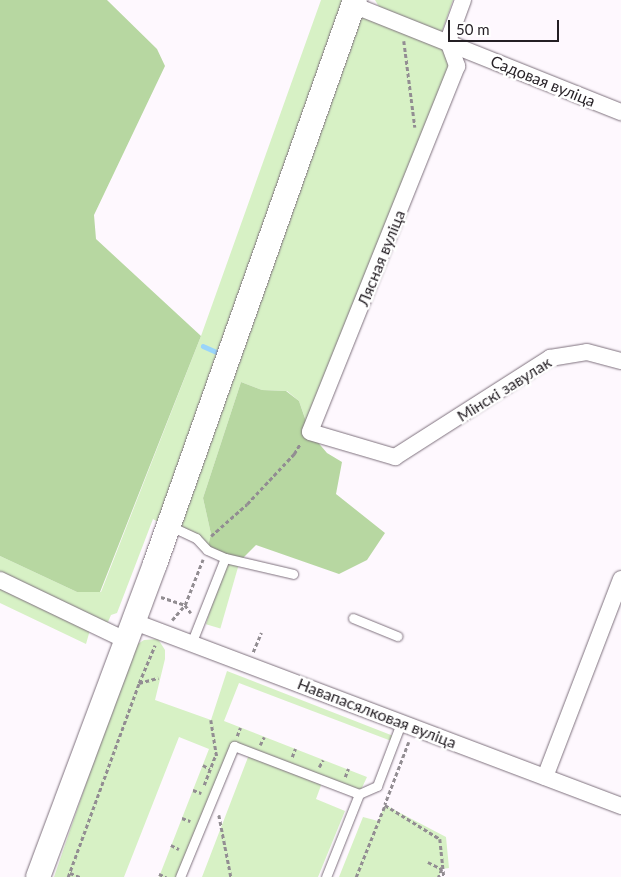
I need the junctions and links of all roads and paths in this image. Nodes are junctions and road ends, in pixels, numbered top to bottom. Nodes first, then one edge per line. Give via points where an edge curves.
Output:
1 (463, 0) edge
2 (354, 2) edge
3 (402, 24) junction
4 (448, 41) junction
5 (621, 112) edge
6 (416, 136) dead end
7 (621, 361) edge
8 (310, 432) junction
9 (168, 525) junction
10 (206, 553) junction
11 (225, 558) junction
12 (293, 574) dead end
13 (621, 579) edge
14 (0, 580) edge
15 (145, 591) junction
16 (185, 606) junction
17 (202, 617) junction
18 (353, 618) dead end
19 (129, 631) junction
20 (261, 632) dead end
21 (160, 633) junction
22 (397, 636) dead end
23 (191, 644) junction
24 (248, 665) junction
25 (158, 678) dead end
26 (139, 683) junction
27 (211, 720) dead end
28 (401, 723) junction
29 (215, 732) dead end
30 (408, 742) dead end
31 (203, 765) dead end
32 (210, 768) dead end
33 (545, 777) junction
34 (218, 786) junction
35 (193, 790) dead end
36 (201, 793) dead end
37 (359, 794) junction
38 (385, 805) junction
39 (621, 806) edge
40 (182, 818) dead end
41 (190, 821) dead end
42 (171, 845) dead end
43 (179, 849) dead end
44 (428, 862) dead end
45 (442, 869) junction
46 (70, 873) junction
47 (160, 874) dead end
48 (38, 877) edge
49 (68, 877) edge
50 (80, 877) edge
51 (166, 877) edge
52 (180, 877) edge
53 (231, 877) edge
54 (326, 877) edge
55 (356, 877) edge
56 (439, 877) edge
57 (444, 877) edge

1 - 4 street
2 - 3 street, Садовая вуліца
2 - 9 main road
3 - 4 street, Садовая вуліца
3 - 6 path
4 - 5 street, Садовая вуліца
4 - 8 street, Лясная вуліца via 457,66
7 - 8 street, Мінскі завулак via 587,352 550,358 396,457
8 - 10 path via 247,504 212,534
9 - 10 lane via 196,538
9 - 15 main road
10 - 11 lane
10 - 16 path
11 - 12 lane
11 - 17 lane
13 - 33 street
14 - 19 street, Навапасялковая вуліца
15 - 16 path
15 - 19 main road
16 - 17 path
16 - 21 path
17 - 23 lane
18 - 22 lane
19 - 21 street, Навапасялковая вуліца
19 - 48 main road
20 - 24 path
21 - 23 street, Навапасялковая вуліца
21 - 26 path
23 - 24 street, Навапасялковая вуліца
24 - 28 street, Навапасялковая вуліца
25 - 26 path
26 - 46 path
27 - 29 path
28 - 33 street, Навапасялковая вуліца
28 - 37 lane via 377,786
30 - 38 path
31 - 32 path
33 - 39 street, Навапасялковая вуліца
34 - 37 lane via 234,746
34 - 52 lane
34 - 53 path via 220,831
35 - 36 path
37 - 54 lane
38 - 45 path via 440,839
38 - 55 path
40 - 41 path
42 - 43 path
44 - 45 path
45 - 56 path
45 - 57 path
46 - 49 path
46 - 50 path
47 - 51 path

